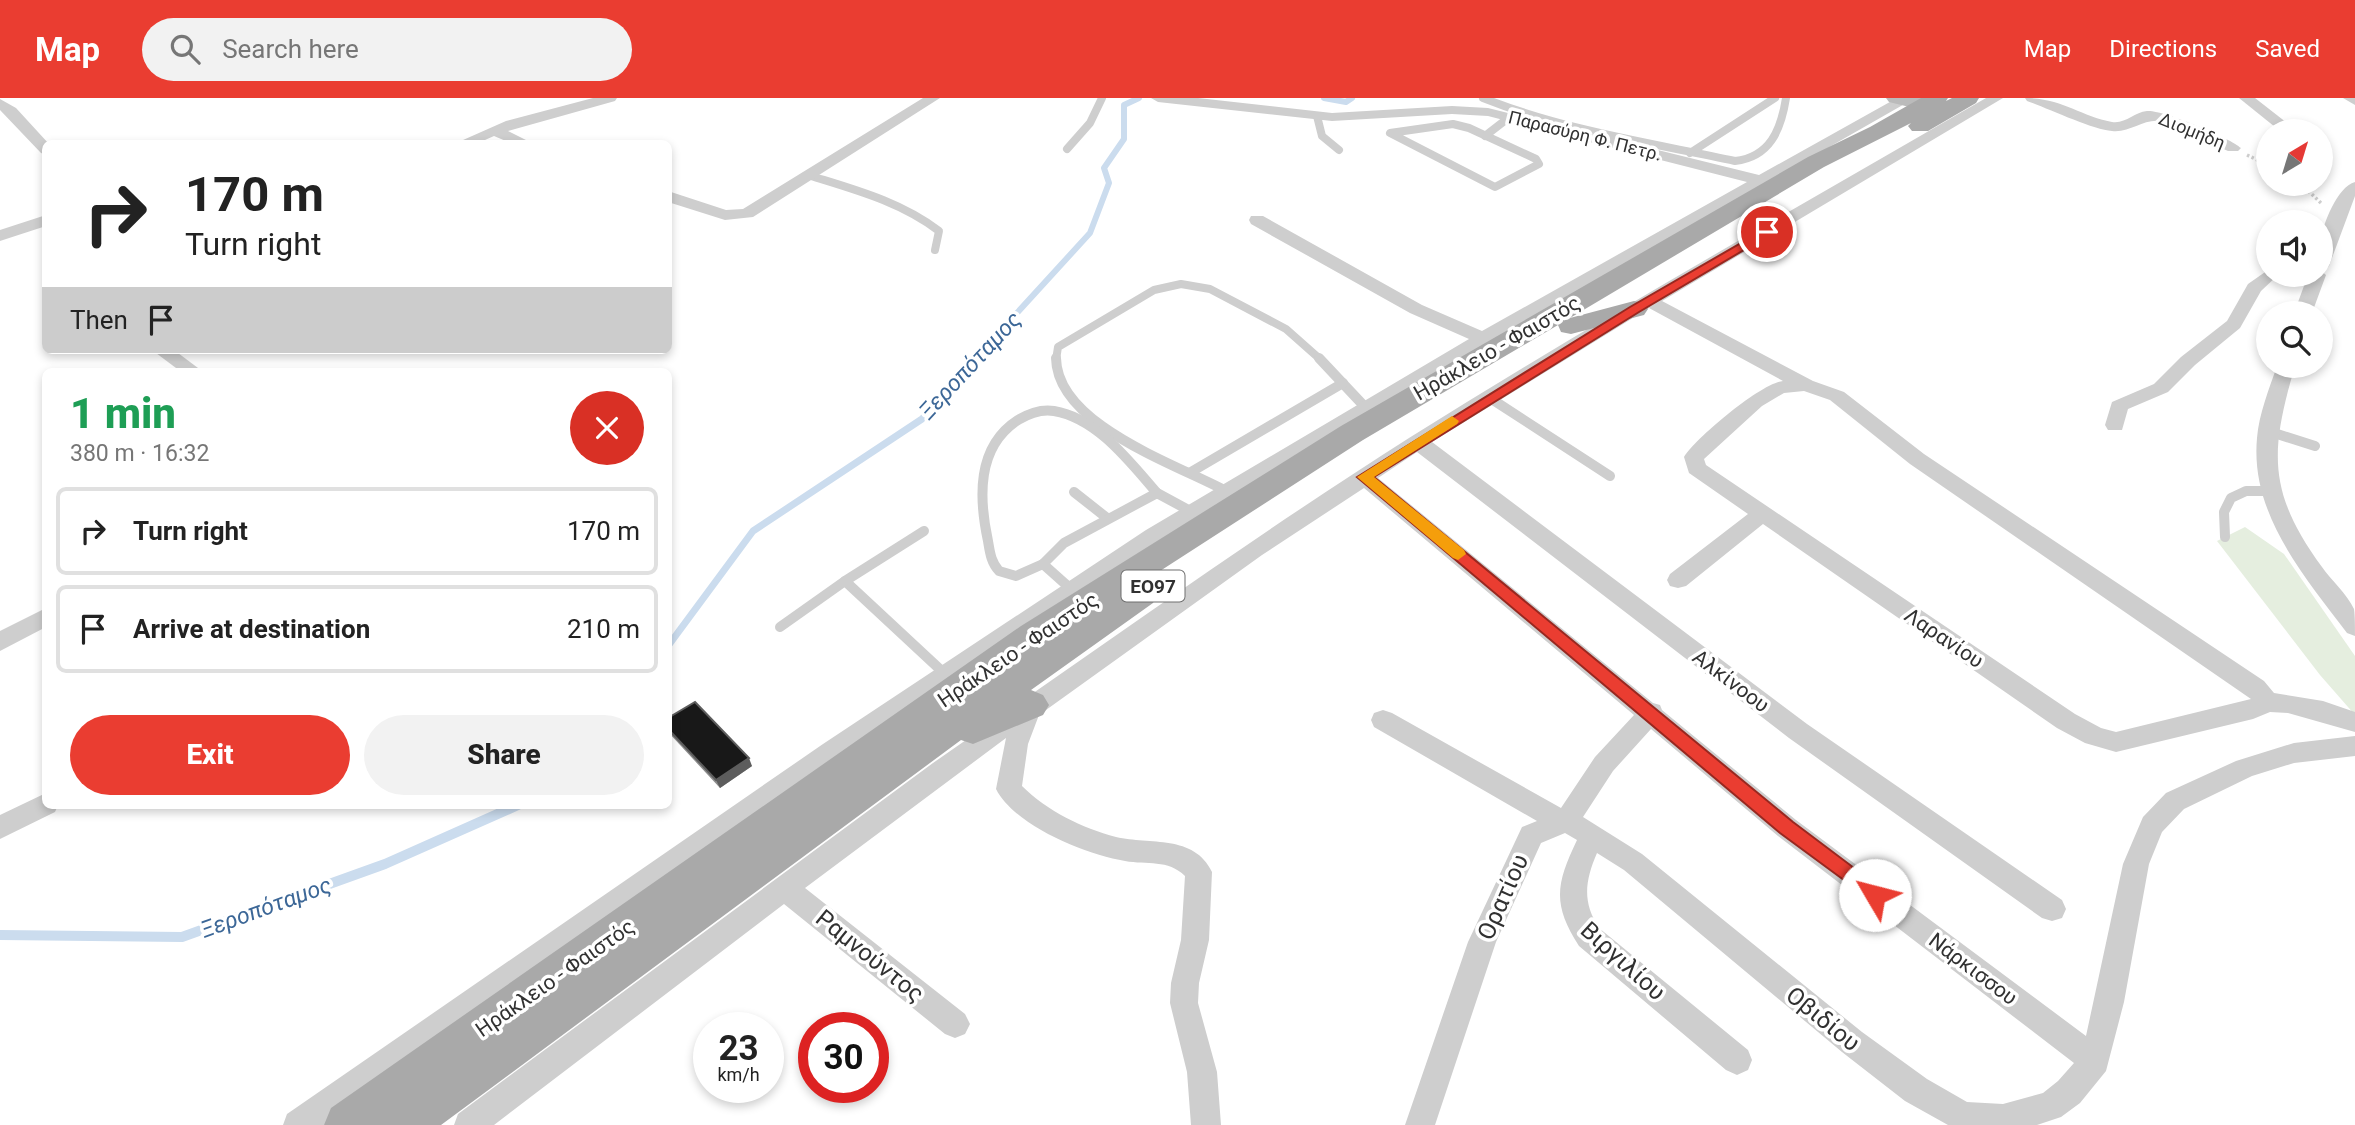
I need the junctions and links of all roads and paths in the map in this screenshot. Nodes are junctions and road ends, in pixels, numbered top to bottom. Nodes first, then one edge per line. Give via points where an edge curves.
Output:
1 (610, 98) edge
2 (933, 98) edge
3 (1102, 98) edge
4 (1158, 98) edge
5 (1775, 98) edge
6 (1786, 98) edge
7 (1993, 98) edge
8 (2032, 98) edge
9 (2246, 98) edge
10 (0, 103) edge
11 (1488, 104) edge
12 (1919, 108) edge
13 (1514, 113) junction
14 (1317, 116) junction
15 (2274, 119) edge
16 (493, 130) junction
17 (1485, 136) junction
18 (470, 140) edge
19 (517, 140) edge
20 (42, 146) edge
21 (2233, 148) dead end
22 (1067, 149) dead end
23 (1339, 150) dead end
24 (1690, 153) junction
25 (811, 176) junction
26 (1759, 180) junction
27 (2355, 187) edge
28 (672, 197) edge
29 (1257, 220) dead end
30 (42, 221) edge
31 (1713, 222) junction
32 (2333, 229) edge
33 (1672, 232) junction
34 (0, 236) edge
35 (935, 250) dead end
36 (2256, 286) edge
37 (1642, 305) junction
38 (1571, 326) junction
39 (1483, 338) junction
40 (167, 354) edge
41 (188, 368) edge
42 (2283, 378) edge
43 (1343, 383) junction
44 (1806, 385) junction
45 (1490, 398) junction
46 (1365, 407) junction
47 (2115, 425) dead end
48 (2268, 431) junction
49 (1418, 442) junction
50 (2315, 446) dead end
51 (1191, 472) junction
52 (1609, 476) dead end
53 (1364, 477) junction
54 (1226, 491) junction
55 (2270, 491) junction
56 (1074, 492) dead end
57 (1157, 493) junction
58 (1192, 512) junction
59 (1763, 513) junction
60 (1107, 519) junction
61 (924, 531) dead end
62 (2225, 537) dead end
63 (1043, 564) junction
64 (1678, 580) dead end
65 (845, 581) junction
66 (1071, 589) junction
67 (42, 618) edge
68 (1023, 621) joint
69 (780, 626) dead end
70 (2355, 626) edge
71 (0, 642) edge
72 (951, 682) junction
73 (2268, 702) junction
74 (1030, 705) junction
75 (1650, 712) junction
76 (1383, 720) dead end
77 (2355, 722) edge
78 (2355, 746) edge
79 (897, 750) junction
80 (832, 751) junction
81 (42, 806) edge
82 (1565, 821) junction
83 (0, 828) edge
84 (1593, 835) junction
85 (786, 889) junction
86 (2052, 909) dead end
87 (955, 1024) dead end
88 (1737, 1060) dead end
89 (2095, 1061) junction
90 (298, 1125) edge
91 (348, 1125) edge
92 (402, 1125) edge
93 (469, 1125) edge
94 (1206, 1125) edge
95 (1420, 1125) edge

1 - 16 street
2 - 25 street
3 - 22 lane via 1090,123
4 - 14 street, Παρασύρη Φ. Πετρ.
5 - 24 lane
6 - 24 lane via 1776,136 1753,159 1735,161
7 - 12 main road
7 - 12 street
8 - 21 street, Διομήδη via 2112,127 2130,125 2148,115 2163,117
9 - 15 street
10 - 20 street
11 - 13 street, Παρασύρη Φ. Πετρ.
11 - 14 street, Παρασύρη Φ. Πετρ. via 1354,117
12 - 26 street
12 - 31 main road, Ηράκλειο - Φαιστός / ΕΟ97
12 - 37 street
12 - 38 main road, Ηράκλειο - Φαιστός / ΕΟ97
13 - 17 lane
13 - 24 lane
13 - 26 street, Παρασύρη Φ. Πετρ.
14 - 23 lane via 1317,130 1324,141
16 - 18 street
16 - 19 street
17 - 17 lane via 1539,164 1495,187 1390,133 1454,124
25 - 28 street via 738,216
25 - 35 lane via 925,219 939,231
26 - 33 street
27 - 32 street via 2344,198
29 - 39 street via 1416,309
30 - 34 street
31 - 33 main road
31 - 72 main road, Ηράκλειο - Φαιστός / ΕΟ97 via 1352,433 1034,635
33 - 39 street
36 - 47 street via 2234,324 2161,388 2119,406
37 - 38 main road
37 - 44 street
37 - 45 street
38 - 79 main road, Ηράκλειο - Φαιστός / ΕΟ97 via 1334,467
39 - 46 street
40 - 41 street
42 - 48 street
43 - 46 lane
43 - 51 lane
43 - 51 lane via 1286,329 1210,289 1181,284 1154,290 1058,347 1054,364 1069,397 1099,422
44 - 59 street, Λαρανίου via 1779,387 1755,402 1695,457 1696,468
44 - 73 street via 1837,396 1917,459 2256,688
45 - 49 street
45 - 52 lane
46 - 54 street
48 - 50 lane
48 - 55 street
49 - 53 street
49 - 86 street, Αλκίνοου via 1798,731
51 - 54 lane
53 - 74 street
53 - 75 street, Νάρκισσου
54 - 58 street
55 - 62 lane via 2243,490 2227,502 2222,513
55 - 70 street via 2285,527
56 - 60 lane
57 - 58 lane
57 - 60 lane
57 - 63 lane via 1112,444 1073,417 1052,410 1033,412 1008,428 991,451 980,509 993,565 1001,573 1030,574
58 - 66 street
59 - 64 street
59 - 73 street, Λαρανίου via 2094,736 2116,742
60 - 63 lane via 1064,543
61 - 65 lane
63 - 66 lane
65 - 69 lane
65 - 72 lane
66 - 68 street
67 - 71 street
68 - 72 main road
72 - 79 main road, Ηράκλειο - Φαιστός / ΕΟ97
72 - 80 street
73 - 77 street, Λαρανίου via 2310,708
74 - 79 main road
74 - 85 street
74 - 94 street via 1011,764 1009,789 1020,802 1041,818 1117,848 1174,853 1189,860 1199,872 1195,940 1184,1003 1202,1072
75 - 82 street via 1604,764
75 - 89 street, Νάρκισσου via 1787,828
76 - 82 street, Οβιδίου
78 - 89 street via 2294,753 2245,768 2175,801 2152,825 2136,864
79 - 80 main road
79 - 91 main road, Ηράκλειο - Φαιστός / ΕΟ97
79 - 92 main road, Ηράκλειο - Φαιστός / ΕΟ97
80 - 90 street
81 - 83 street
82 - 84 street, Οβιδίου
82 - 95 street, Ορατίου via 1531,835 1493,914
84 - 88 street, Βιργιλίου via 1575,880 1575,918 1589,937
84 - 89 street, Οβιδίου via 1633,862 1852,1042 1951,1112 1976,1119 2034,1112 2068,1092
85 - 87 street, Ραμνούντος
85 - 93 street

